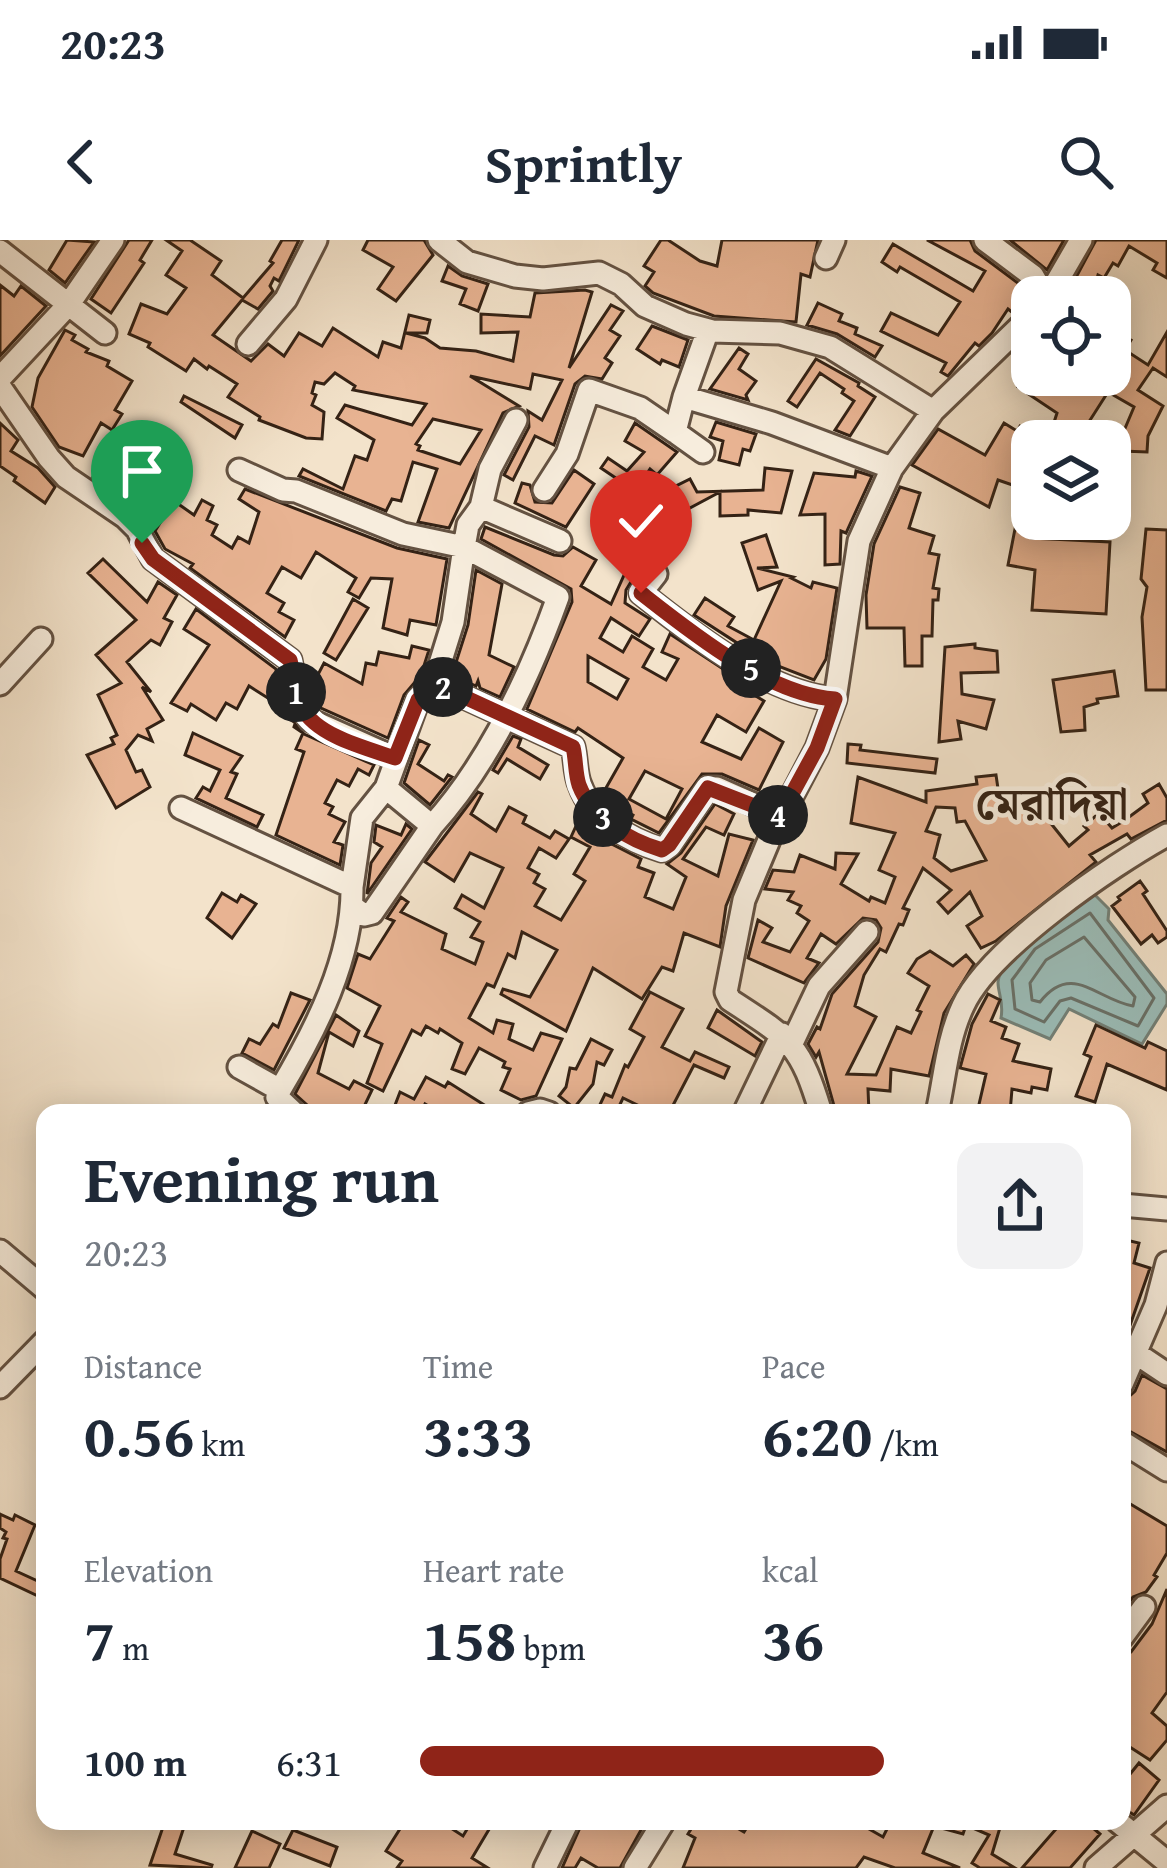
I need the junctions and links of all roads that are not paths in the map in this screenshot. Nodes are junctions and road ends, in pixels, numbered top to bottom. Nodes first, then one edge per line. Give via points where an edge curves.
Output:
1 (113, 240) edge
2 (316, 240) edge
3 (439, 240) edge
4 (985, 240) edge
5 (1081, 240) edge
6 (0, 250) edge
7 (1033, 276) edge
8 (1059, 276) edge
9 (69, 304) junction
10 (708, 330) junction
11 (105, 333) dead end
12 (1011, 335) edge
13 (248, 344) dead end
14 (0, 382) edge
15 (684, 397) junction
16 (933, 411) junction
17 (515, 420) dead end
18 (675, 432) junction
19 (703, 452) dead end
20 (892, 467) junction
21 (239, 470) dead end
22 (544, 490) dead end
23 (481, 507) junction
24 (560, 542) dead end
25 (464, 547) junction
26 (656, 574) dead end
27 (41, 639) dead end
28 (434, 683) junction
29 (0, 684) edge
30 (835, 699) junction
31 (506, 715) junction
32 (395, 758) junction
33 (386, 788) junction
34 (181, 808) dead end
35 (780, 816) junction
36 (432, 826) junction
37 (1167, 835) edge
38 (352, 897) junction
39 (866, 932) dead end
40 (787, 1038) junction
41 (239, 1067) dead end
42 (280, 1090) junction
43 (285, 1104) edge
44 (749, 1104) edge
45 (818, 1104) edge
46 (939, 1104) edge
47 (1131, 1206) edge
48 (1167, 1209) edge
49 (0, 1251) edge
50 (1167, 1262) edge
51 (36, 1281) edge
52 (1162, 1307) edge
53 (1134, 1341) edge
54 (36, 1350) edge
55 (1167, 1374) edge
56 (0, 1387) edge
57 (1131, 1448) edge
58 (1167, 1470) edge
59 (1144, 1607) dead end
60 (1131, 1625) edge
61 (1167, 1805) edge
62 (1131, 1826) edge
63 (564, 1830) edge
64 (658, 1830) edge
65 (1125, 1830) edge
66 (1127, 1830) edge
67 (1167, 1862) edge
68 (545, 1868) edge
69 (635, 1868) edge
70 (1096, 1868) edge

1 - 9 street
2 - 13 street via 286,298
3 - 10 street via 467,262 514,276 599,273 655,312
4 - 7 street
5 - 8 street
6 - 9 street
9 - 11 street
9 - 14 street
10 - 15 street
10 - 16 street via 780,333 830,347
12 - 16 street
14 - 32 street via 49,458 125,517 153,559 290,660 310,720
15 - 18 street
15 - 20 street
16 - 20 street
17 - 23 street
18 - 19 street
18 - 22 street via 640,408 589,390 567,454
20 - 30 street via 859,541
21 - 25 street via 383,526
23 - 24 street
23 - 25 street
25 - 28 street
25 - 31 street via 558,597
26 - 30 street via 641,593 699,637 808,698
27 - 29 street
28 - 31 street
28 - 32 street via 418,700
30 - 35 street
31 - 35 street via 573,747 586,799 646,845 669,845 708,788
31 - 36 street via 479,769
32 - 33 street
33 - 36 street
33 - 38 street via 362,818
34 - 38 street
35 - 40 street via 744,900 726,992
36 - 38 street via 372,913 364,915
37 - 46 street via 986,972 964,1002
38 - 42 street via 346,942 309,1040
39 - 40 street
40 - 44 street
40 - 45 street via 808,1068
41 - 42 street
42 - 43 street
47 - 48 street
49 - 51 street
50 - 52 street
52 - 53 street
53 - 55 street
54 - 56 street
57 - 58 street
59 - 60 street
61 - 62 street
63 - 68 street
64 - 69 street
65 - 70 street
66 - 67 street

